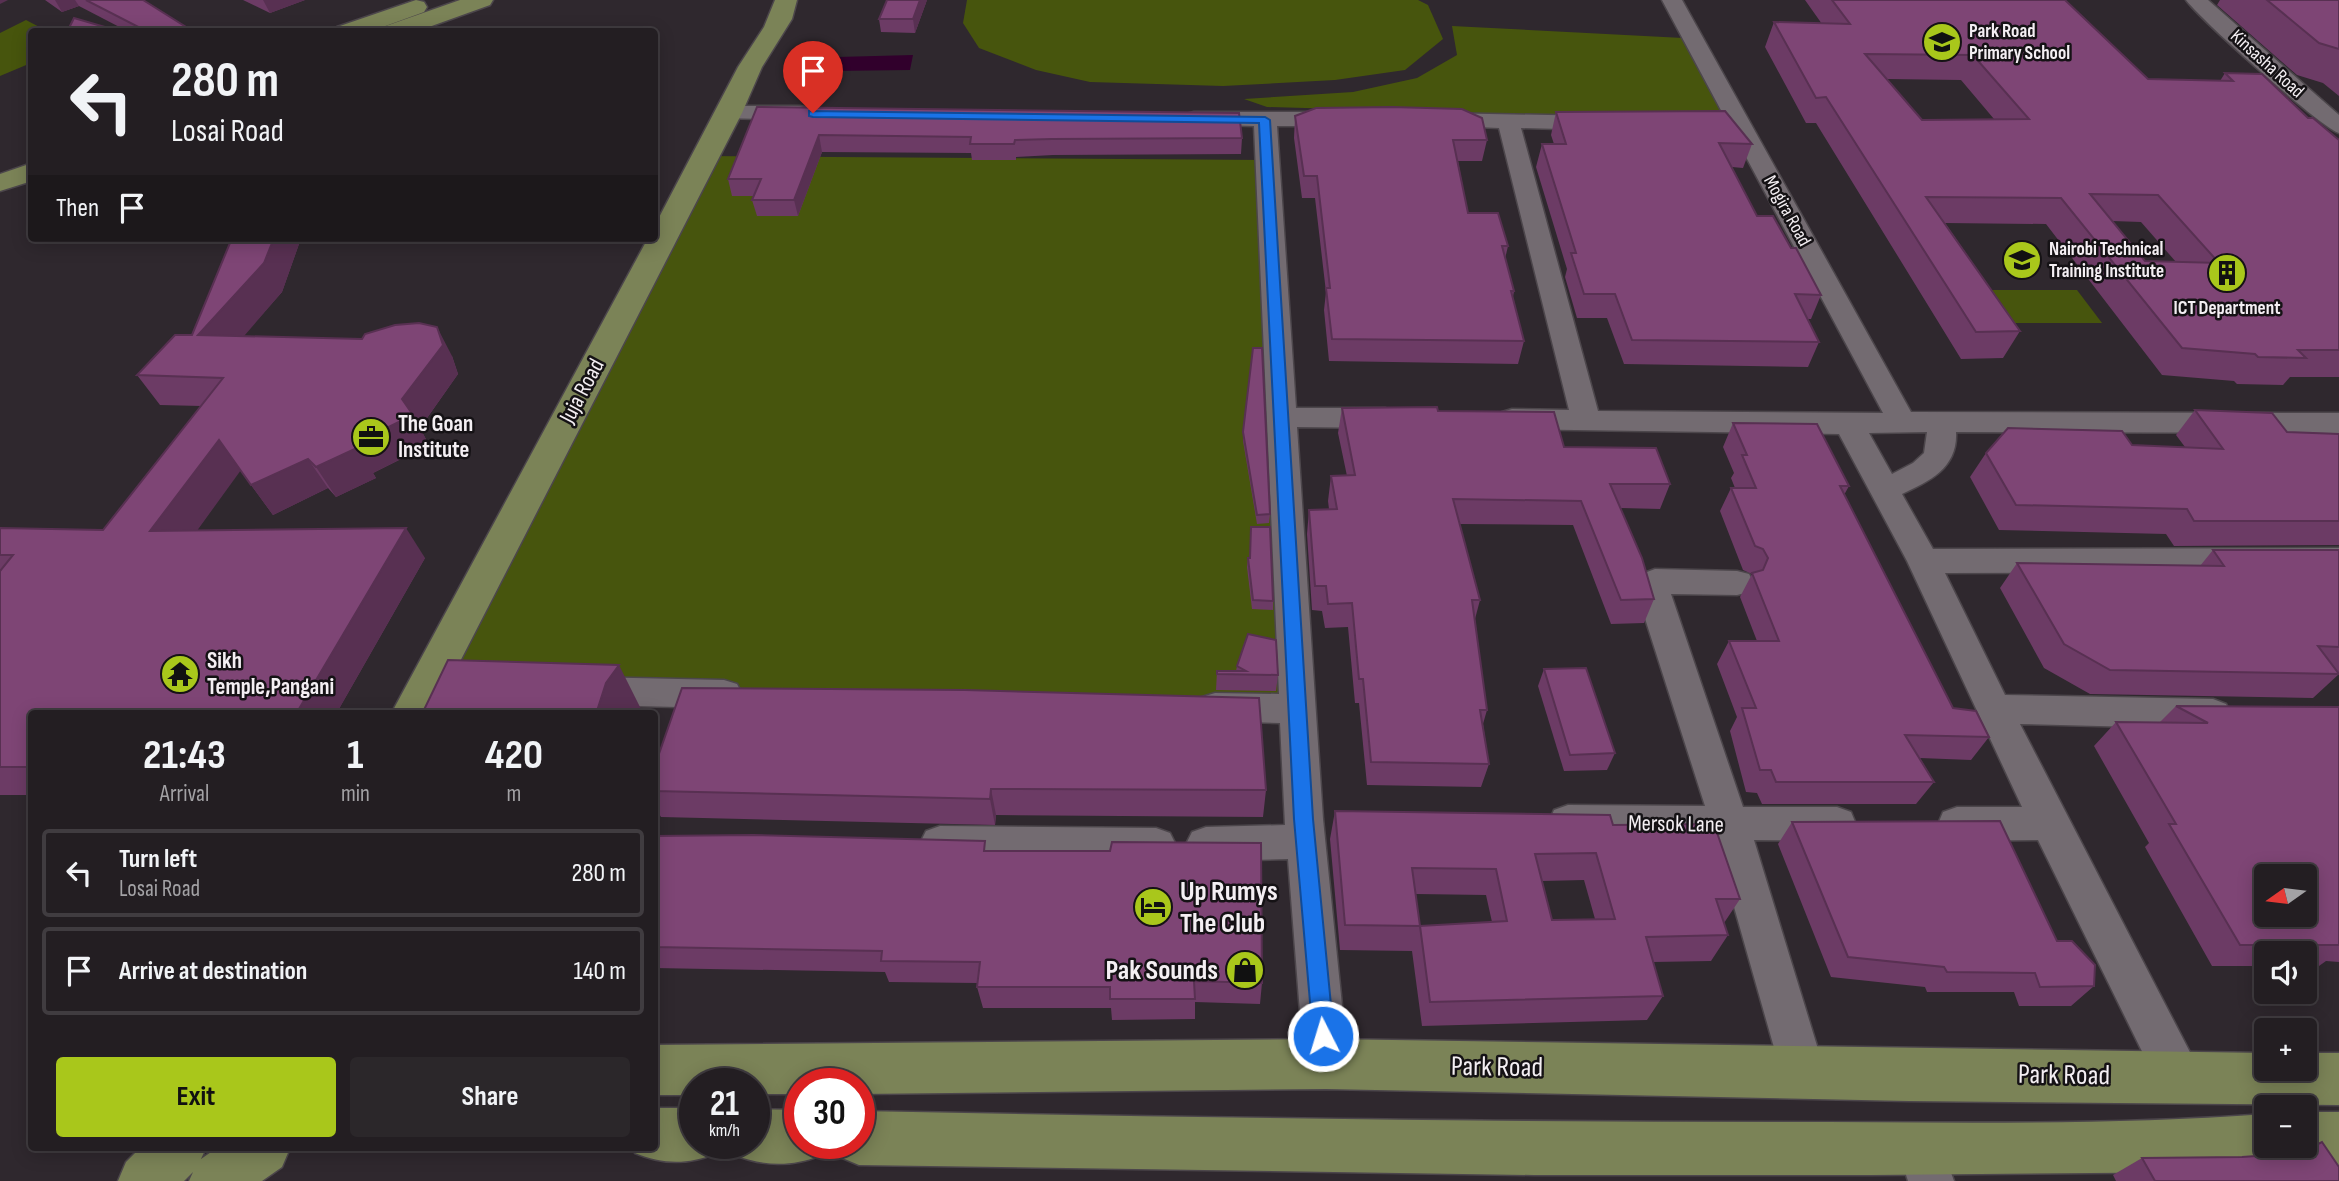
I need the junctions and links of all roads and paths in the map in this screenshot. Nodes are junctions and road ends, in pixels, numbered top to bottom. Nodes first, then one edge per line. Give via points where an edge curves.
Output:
1 (435, 0) edge
2 (482, 0) edge
3 (1672, 0) edge
4 (2196, 0) edge
5 (788, 4) edge
6 (760, 11) dead end
7 (390, 28) edge
8 (750, 66) junction
9 (2301, 95) junction
10 (2339, 95) edge
11 (729, 113) junction
12 (819, 113) edge
13 (1167, 119) edge
14 (1362, 119) edge
15 (1415, 119) edge
16 (1265, 120) junction
17 (1508, 121) junction
18 (1615, 123) edge
19 (1712, 125) edge
20 (1740, 125) junction
21 (2339, 126) edge
22 (28, 154) edge
23 (0, 165) edge
24 (28, 172) edge
25 (0, 183) edge
26 (1283, 417) junction
27 (1407, 418) edge
28 (1490, 418) edge
29 (1586, 419) junction
30 (1902, 422) junction
31 (2339, 423) edge
32 (1849, 424) junction
33 (1941, 424) junction
34 (1884, 490) junction
35 (2339, 560) edge
36 (1923, 561) junction
37 (1737, 583) dead end
38 (467, 687) edge
39 (550, 690) edge
40 (757, 695) edge
41 (419, 700) edge
42 (1186, 706) edge
43 (1297, 709) junction
44 (1994, 709) junction
45 (2243, 714) edge
46 (1345, 819) edge
47 (1539, 822) edge
48 (2049, 823) junction
49 (1730, 824) junction
50 (1869, 824) edge
51 (1925, 824) edge
52 (1305, 831) junction
53 (903, 842) edge
54 (1326, 1064) junction
55 (658, 1070) edge
56 (1803, 1072) junction
57 (2178, 1076) junction
58 (2339, 1079) edge
59 (658, 1134) edge
60 (679, 1135) edge
61 (875, 1138) edge
62 (2317, 1138) edge
63 (2339, 1139) edge
64 (2254, 1142) edge
65 (176, 1151) edge
66 (258, 1151) edge
67 (1926, 1165) edge
68 (145, 1181) edge
69 (216, 1181) edge

1 - 7 main road
2 - 7 main road
3 - 20 street, Mogira Road
4 - 9 street, Kinsasha Road
5 - 8 main road, Juja Road
6 - 8 main road, Juja Road
8 - 11 main road, Juja Road
9 - 10 street
9 - 21 street, Kinsasha Road
11 - 12 street
11 - 41 main road, Juja Road
13 - 16 street
14 - 16 street
15 - 17 street
16 - 26 street
17 - 18 street
17 - 29 street
19 - 20 street
20 - 30 street, Mogira Road
22 - 23 main road
24 - 25 main road
26 - 27 street
26 - 43 street
28 - 29 street
29 - 32 street
30 - 32 street
30 - 33 street
31 - 33 street
32 - 34 street
33 - 34 street via 1940,452 1934,461
34 - 36 street
35 - 36 street
36 - 44 street
37 - 49 street via 1651,584
38 - 41 street
39 - 40 street
42 - 43 street
43 - 52 street
44 - 45 street
44 - 48 street
46 - 52 street
47 - 49 street, Mersok Lane
48 - 51 street
48 - 57 street
49 - 50 street, Mersok Lane
49 - 56 street
52 - 53 street via 1056,846
52 - 54 street
54 - 55 main road, Park Road
54 - 56 main road, Park Road
56 - 57 main road, Park Road
57 - 58 main road, Park Road
59 - 60 main road
61 - 67 main road
62 - 63 main road
64 - 67 main road
65 - 68 main road
66 - 69 main road

